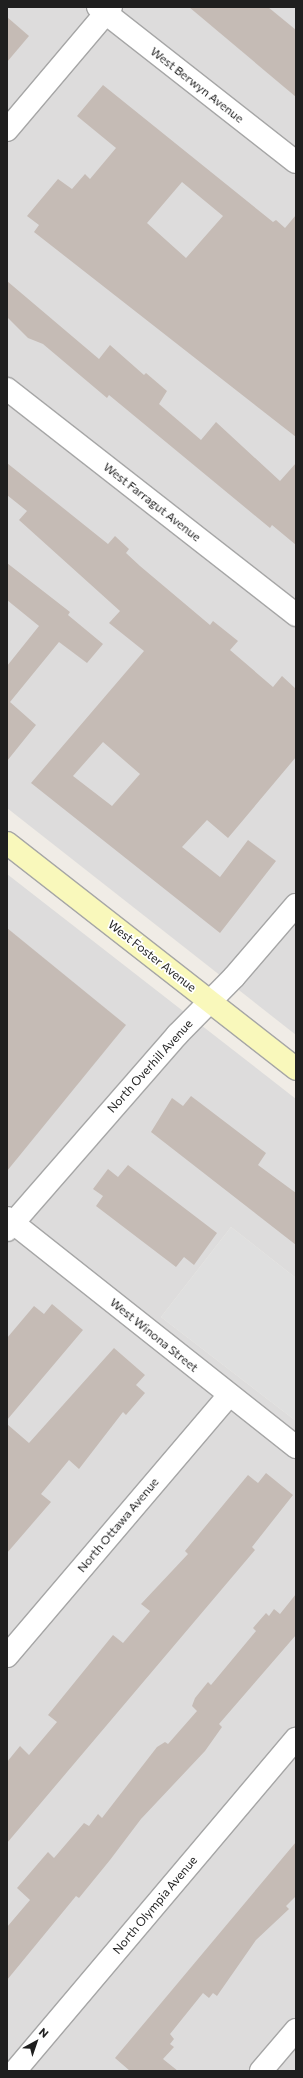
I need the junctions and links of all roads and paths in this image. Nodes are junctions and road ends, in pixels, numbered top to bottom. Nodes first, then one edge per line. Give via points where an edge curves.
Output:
1 (105, 9) edge
2 (7, 130) edge
3 (296, 162) edge
4 (7, 389) edge
5 (296, 615) edge
6 (7, 843) edge
7 (296, 905) edge
8 (210, 1001) junction
9 (296, 1069) edge
10 (9, 1224) edge
11 (228, 1394) junction
12 (296, 1447) edge
13 (7, 1656) edge
14 (296, 1739) edge
15 (296, 2030) edge
16 (15, 2071) edge
17 (261, 2071) edge

1 - 2 street
1 - 3 street, West Berwyn Avenue
4 - 5 street, West Farragut Avenue
6 - 8 street, West Foster Avenue
7 - 8 street, North Overhill Avenue
8 - 9 street, West Foster Avenue
8 - 10 street, North Overhill Avenue
10 - 11 street, West Winona Street
11 - 12 street, West Winona Street
11 - 13 street, North Ottawa Avenue
14 - 16 street, North Olympia Avenue
15 - 17 street

